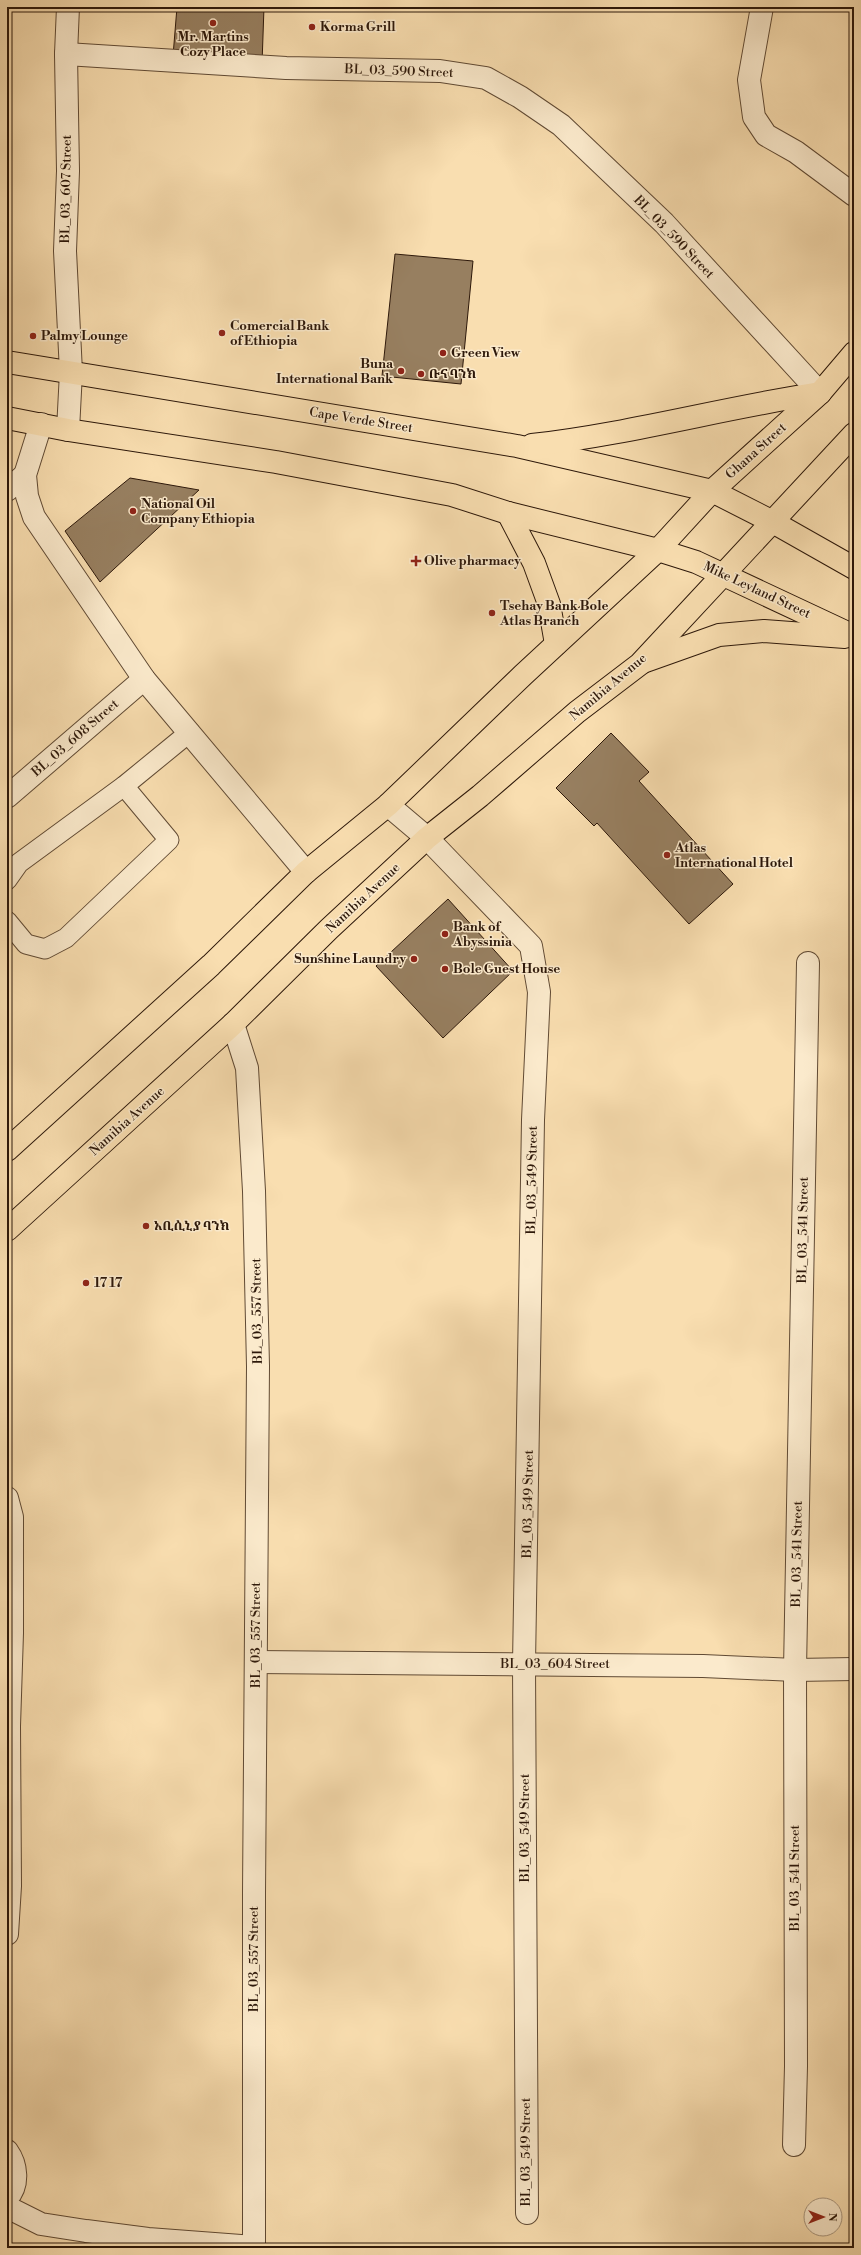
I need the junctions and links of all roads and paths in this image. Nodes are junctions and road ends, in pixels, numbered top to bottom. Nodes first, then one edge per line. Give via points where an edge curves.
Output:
1 (68, 7) edge
2 (762, 7) edge
3 (66, 54) junction
4 (854, 195) edge
5 (854, 353) edge
6 (7, 362) edge
7 (70, 372) junction
8 (820, 393) junction
9 (7, 418) edge
10 (40, 424) junction
11 (68, 430) junction
12 (854, 434) edge
13 (517, 446) junction
14 (25, 475) junction
15 (7, 490) edge
16 (712, 491) junction
17 (508, 513) junction
18 (771, 521) junction
19 (658, 550) junction
20 (854, 568) edge
21 (723, 573) junction
22 (854, 637) edge
23 (556, 644) junction
24 (640, 664) junction
25 (144, 679) junction
26 (190, 732) junction
27 (124, 786) junction
28 (7, 796) edge
29 (388, 805) junction
30 (427, 838) junction
31 (306, 872) junction
32 (7, 880) edge
33 (7, 921) edge
34 (808, 963) dead end
35 (233, 1024) junction
36 (7, 1150) edge
37 (7, 1230) edge
38 (7, 1498) edge
39 (10, 1635) edge
40 (256, 1662) junction
41 (524, 1664) junction
42 (854, 1669) edge
43 (795, 1670) junction
44 (7, 1934) edge
45 (794, 2145) dead end
46 (7, 2151) edge
47 (7, 2198) edge
48 (7, 2207) edge
49 (526, 2213) dead end
50 (254, 2247) edge

1 - 3 street, BL_03_607 Street
2 - 4 street via 749,80 754,117 766,135 796,152
3 - 7 street, BL_03_607 Street via 68,171 64,251
3 - 8 street, BL_03_590 Street via 286,68 440,71 486,78 561,125 664,223
5 - 8 main road, Ghana Street
6 - 7 main road, Cape Verde Street
7 - 11 street, BL_03_607 Street
7 - 13 main road, Cape Verde Street
8 - 13 main road via 759,402 581,439
8 - 16 main road, Ghana Street
9 - 10 main road
10 - 11 main road
10 - 14 street
11 - 17 main road via 205,450 362,478 452,495
12 - 18 main road
13 - 16 main road, Cape Verde Street
14 - 15 street
14 - 25 street via 34,517
16 - 18 main road, Cape Verde Street
16 - 19 main road, Ghana Street
17 - 19 main road
17 - 23 main road via 534,563 547,597
18 - 20 main road
18 - 21 main road
19 - 21 main road, Mike Leyland Street
19 - 23 main road
21 - 22 main road, Mike Leyland Street
21 - 24 main road, Namibia Avenue
22 - 24 main road via 764,631 719,635
23 - 29 main road
24 - 30 main road, Namibia Avenue via 577,712
25 - 26 street
25 - 28 street, BL_03_608 Street
26 - 27 lane
26 - 31 street
27 - 32 lane via 19,863
27 - 33 lane via 169,840 66,938 45,949 26,944
29 - 30 street, BL_03_549 Street
29 - 31 main road
30 - 35 main road, Namibia Avenue via 329,929
30 - 41 street, BL_03_549 Street via 531,946 538,992 533,1120
31 - 36 main road via 211,965
34 - 43 street, BL_03_541 Street
35 - 37 main road, Namibia Avenue
35 - 40 street, BL_03_557 Street via 247,1068 254,1191 258,1366
38 - 39 street via 12,1517
39 - 44 street via 10,1886
40 - 41 street, BL_03_604 Street
40 - 50 street, BL_03_557 Street
41 - 43 street, BL_03_604 Street
41 - 49 street, BL_03_549 Street
42 - 43 street, BL_03_604 Street
43 - 45 street, BL_03_541 Street
46 - 47 street via 16,2169 16,2182
48 - 50 street via 40,2224 148,2239

